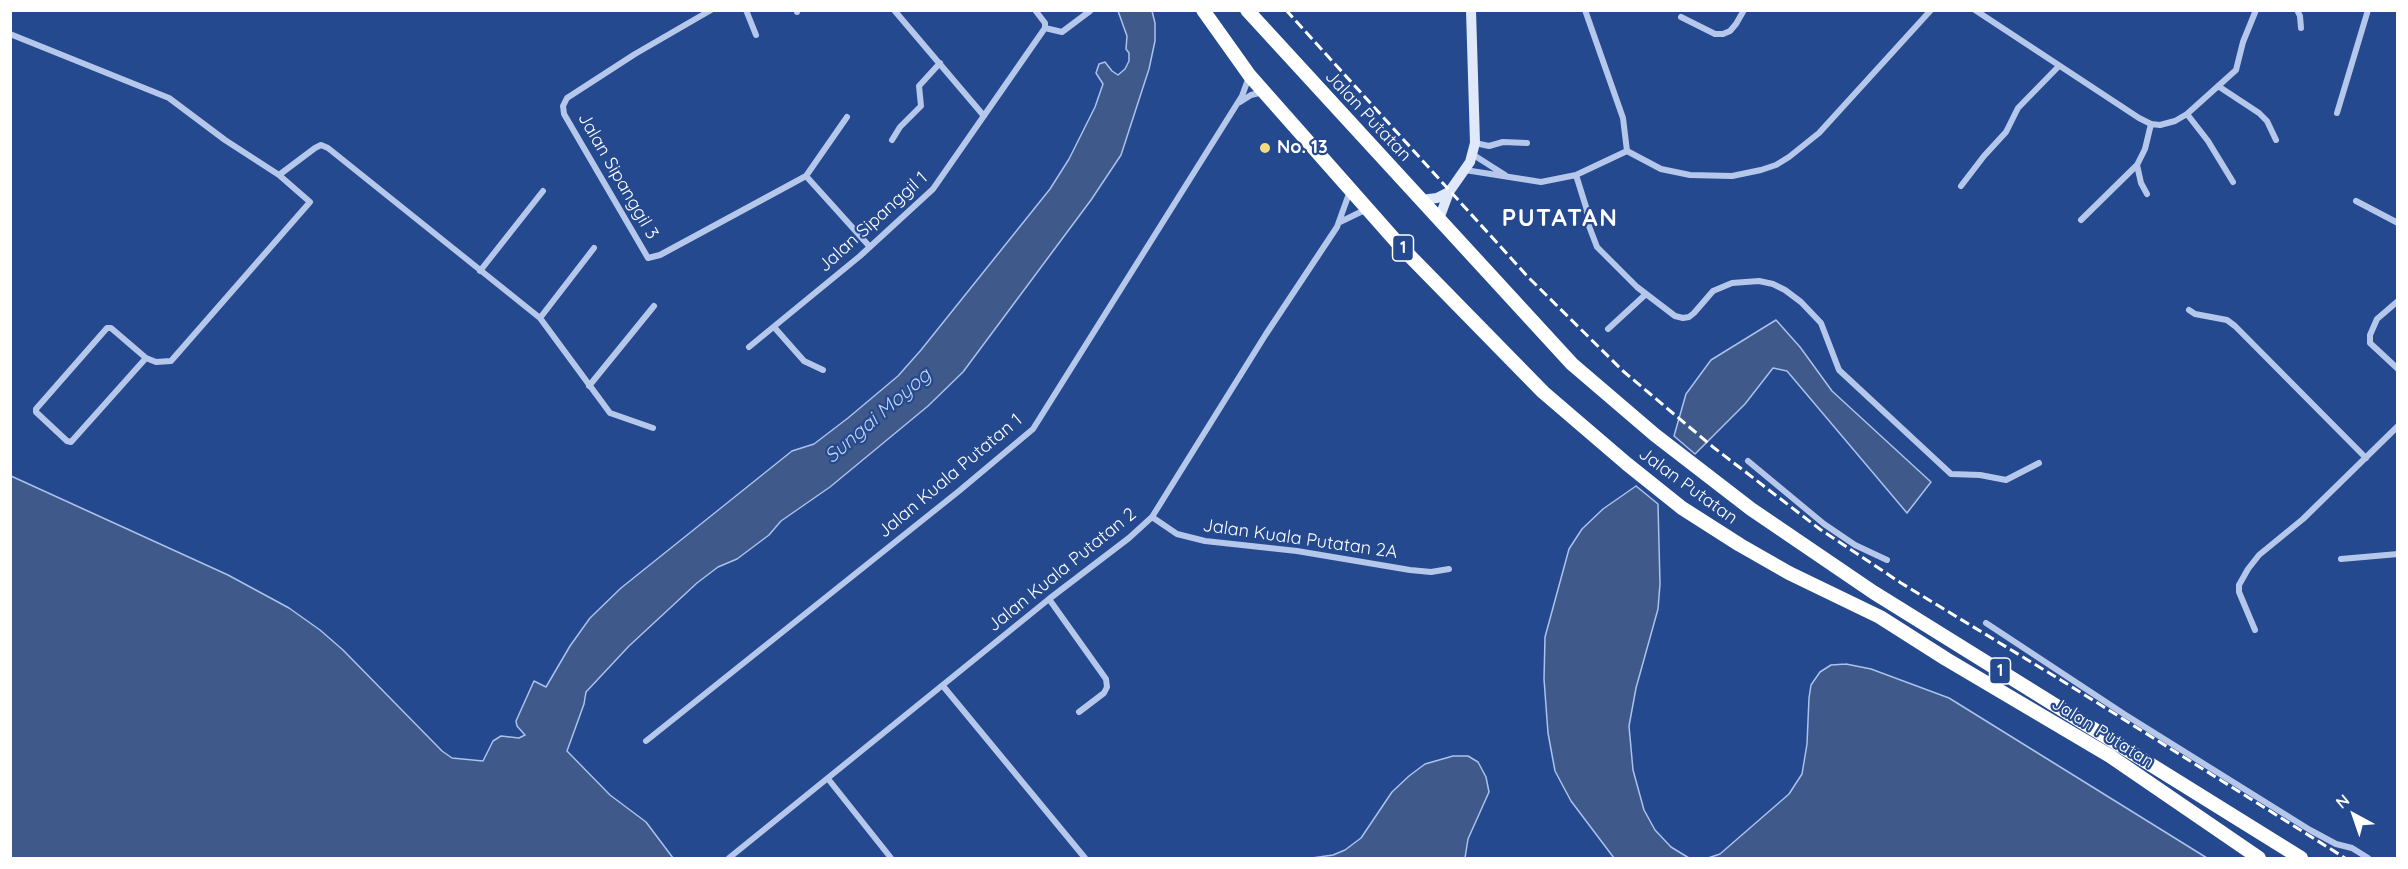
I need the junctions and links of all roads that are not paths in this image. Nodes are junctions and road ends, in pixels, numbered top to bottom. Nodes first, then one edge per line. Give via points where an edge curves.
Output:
1 (711, 10) edge
2 (746, 10) edge
3 (894, 10) edge
4 (1035, 10) edge
5 (1203, 10) edge
6 (1247, 10) edge
7 (1471, 10) edge
8 (1585, 10) edge
9 (1744, 10) edge
10 (1931, 10) edge
11 (1975, 10) edge
12 (2256, 10) edge
13 (2297, 10) edge
14 (2368, 10) edge
15 (1090, 11) edge
16 (1681, 17) dead end
17 (1046, 28) junction
18 (2301, 28) dead end
19 (10, 34) edge
20 (756, 35) dead end
21 (939, 63) junction
22 (2058, 67) junction
23 (1250, 76) junction
24 (2218, 87) junction
25 (1264, 92) junction
26 (1235, 106) junction
27 (2337, 113) dead end
28 (2187, 114) junction
29 (984, 116) junction
30 (847, 117) dead end
31 (2151, 124) junction
32 (892, 140) dead end
33 (2276, 140) dead end
34 (1527, 143) dead end
35 (1474, 149) junction
36 (1627, 151) junction
37 (2137, 165) junction
38 (1466, 170) junction
39 (279, 175) junction
40 (1576, 175) junction
41 (806, 176) junction
42 (1506, 176) junction
43 (2233, 182) dead end
44 (1961, 186) dead end
45 (1350, 190) junction
46 (543, 191) dead end
47 (1449, 192) junction
48 (2147, 194) dead end
49 (1422, 200) junction
50 (2356, 201) dead end
51 (1367, 209) junction
52 (1439, 219) junction
53 (2081, 220) dead end
54 (1339, 223) junction
55 (2397, 223) edge
56 (594, 248) dead end
57 (870, 248) junction
58 (480, 271) junction
59 (1646, 294) junction
60 (2397, 301) edge
61 (654, 306) dead end
62 (2189, 310) dead end
63 (540, 318) junction
64 (774, 327) junction
65 (1608, 329) dead end
66 (749, 347) dead end
67 (146, 358) junction
68 (2397, 369) edge
69 (823, 370) dead end
70 (590, 386) junction
71 (2397, 426) edge
72 (653, 428) dead end
73 (2366, 458) junction
74 (1748, 461) dead end
75 (2039, 463) dead end
76 (1152, 517) junction
77 (2397, 554) edge
78 (2340, 559) dead end
79 (1887, 560) dead end
80 (1449, 569) dead end
81 (1049, 599) junction
82 (1986, 623) dead end
83 (2255, 630) dead end
84 (1940, 635) junction
85 (1946, 659) junction
86 (943, 686) junction
87 (1079, 712) dead end
88 (2086, 723) junction
89 (646, 741) dead end
90 (2110, 756) junction
91 (829, 780) junction
92 (729, 858) edge
93 (891, 858) edge
94 (1085, 858) edge
95 (2259, 858) edge
96 (2301, 858) edge
97 (2368, 858) edge

1 - 41 street, Jalan Sipanggil 3 via 567,98 564,114 648,258
2 - 20 street
3 - 21 street
4 - 17 street
5 - 23 highway, Jalan Putatan / 1
6 - 49 highway, Jalan Putatan / 1
7 - 35 street
8 - 36 street via 1623,118
9 - 16 street via 1737,24 1723,34
10 - 36 street via 1820,133 1776,165 1732,176 1690,175 1661,169
11 - 22 street
12 - 24 street via 2236,70
13 - 18 street
14 - 27 street
15 - 17 street via 1062,32
17 - 29 street, Jalan Sipanggil 1
19 - 39 street via 169,98
21 - 29 street
21 - 32 street via 919,86 921,106
22 - 31 street
22 - 44 street via 2018,108 2006,132
23 - 25 highway, Jalan Putatan / 1
23 - 26 street, Jalan Kuala Putatan 1
24 - 28 street
24 - 33 street via 2259,113
25 - 26 street
25 - 45 highway, Jalan Putatan / 1
26 - 89 street, Jalan Kuala Putatan 1 via 1033,429
28 - 31 street via 2166,124
28 - 43 street
29 - 57 street, Jalan Sipanggil 1 via 933,189
30 - 41 street
31 - 37 street
34 - 35 street via 1503,142
35 - 38 street
35 - 42 street
36 - 40 street
37 - 48 street via 2140,183
37 - 53 street
38 - 42 street
38 - 47 street
39 - 58 street via 315,147 328,148
39 - 67 street via 310,202 171,361
40 - 42 street via 1541,182
40 - 59 street via 1597,247
41 - 57 street
45 - 51 highway, Jalan Putatan / 1
45 - 54 street, Jalan Kuala Putatan 2
46 - 58 street
47 - 49 street
47 - 52 street
49 - 52 highway, Jalan Putatan / 1
50 - 55 street
51 - 54 street
51 - 85 highway, Jalan Putatan / 1 via 1521,371 1682,507 1763,559 1880,617
52 - 84 highway, Jalan Putatan / 1 via 1572,364 1655,435 1808,548
54 - 76 street, Jalan Kuala Putatan 2
56 - 63 street
57 - 64 street, Jalan Sipanggil 1
58 - 63 street
59 - 65 street
59 - 75 street via 1683,318 1694,314 1707,297 1723,286 1746,281 1773,284 1801,302 1821,323 1839,370 1951,474 2006,480
60 - 68 street via 2377,319 2370,343
61 - 70 street
62 - 73 street via 2227,320 2235,326
63 - 70 street
64 - 66 street, Jalan Sipanggil 1
64 - 69 street via 804,361
67 - 67 street via 107,328 36,412 71,442
70 - 72 street via 610,413
71 - 73 street
73 - 83 street via 2248,569 2239,592
74 - 79 street via 1824,524
76 - 80 street, Jalan Kuala Putatan 2A via 1177,534 1205,541 1410,570
76 - 81 street, Jalan Kuala Putatan 2
77 - 78 street
81 - 86 street, Jalan Kuala Putatan 2
81 - 87 street via 1106,679 1104,693
82 - 97 street via 2310,830
84 - 85 highway via 1948,645
84 - 88 highway, Jalan Putatan / 1
85 - 90 highway, Jalan Putatan / 1
86 - 91 street, Jalan Kuala Putatan 2
86 - 94 street
88 - 90 highway via 2085,729
88 - 96 highway, Jalan Putatan / 1
90 - 95 highway, Jalan Putatan / 1
91 - 92 street, Jalan Kuala Putatan 2
91 - 93 street

